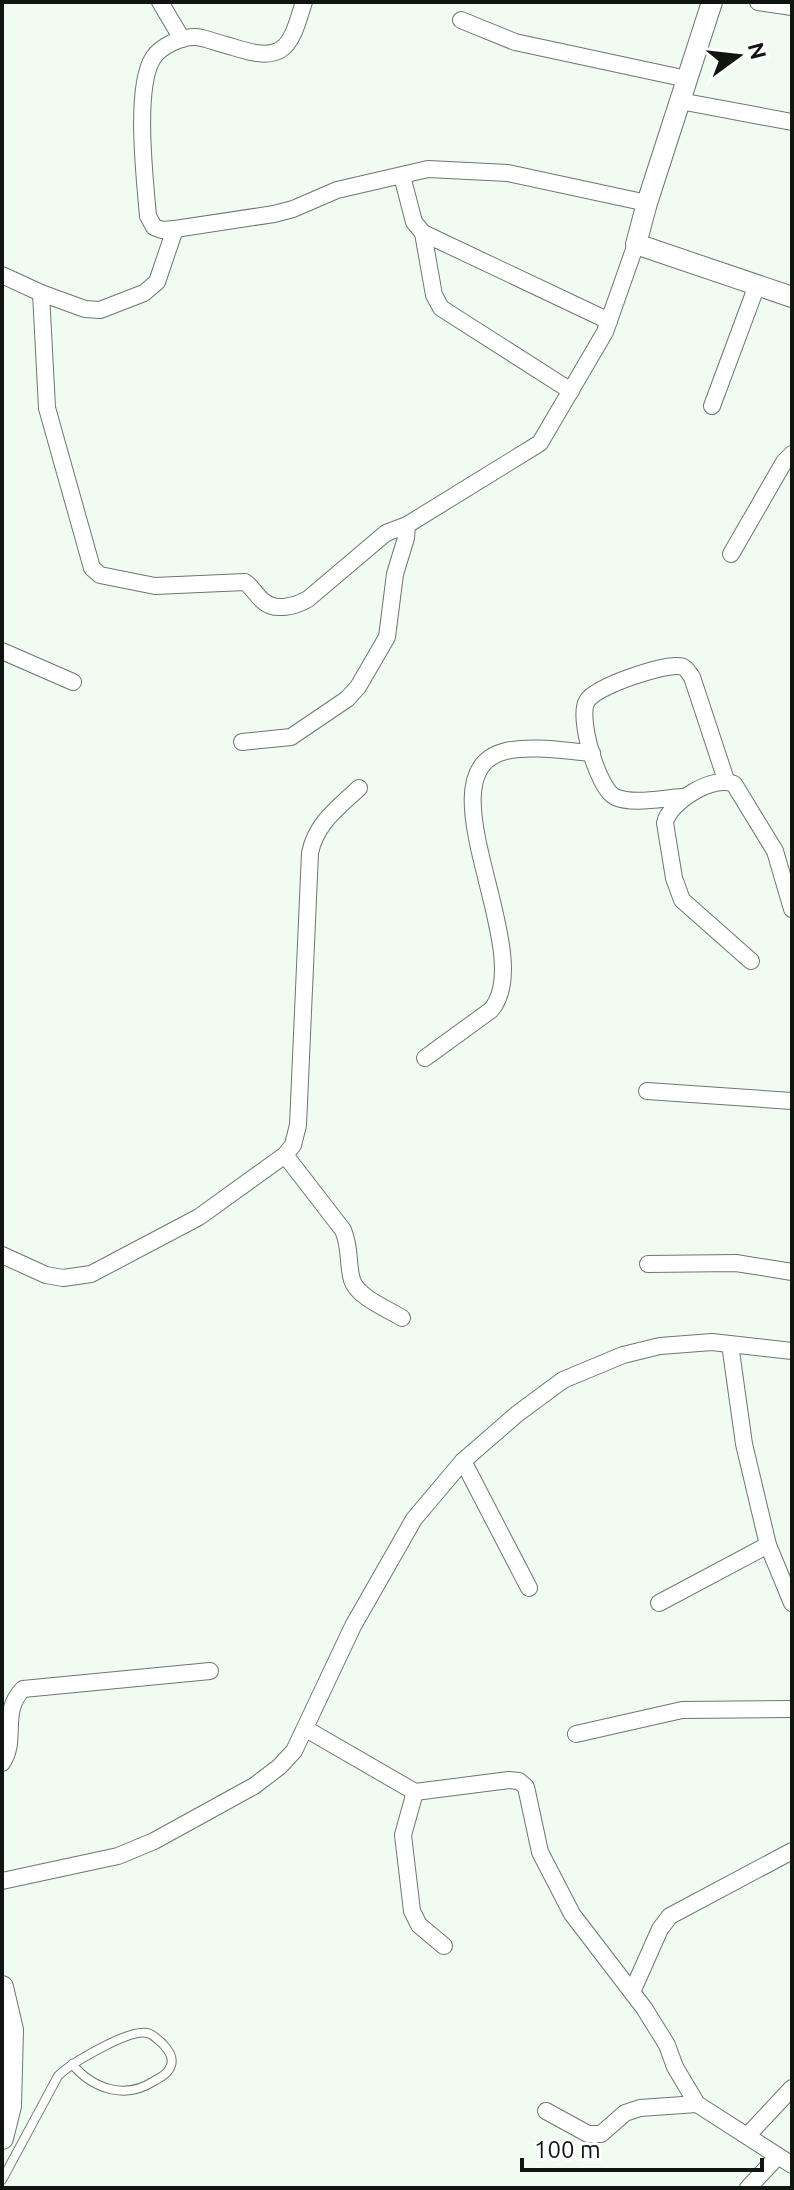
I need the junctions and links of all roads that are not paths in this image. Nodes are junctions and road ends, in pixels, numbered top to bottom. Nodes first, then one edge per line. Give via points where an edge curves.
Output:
1 (160, 2) edge
2 (304, 2) edge
3 (712, 2) edge
4 (758, 2) edge
5 (792, 7) edge
6 (461, 20) dead end
7 (182, 39) junction
8 (687, 79) junction
9 (680, 101) junction
10 (792, 122) edge
11 (402, 176) junction
12 (647, 203) junction
13 (175, 229) junction
14 (423, 233) junction
15 (636, 244) junction
16 (2, 275) edge
17 (757, 285) junction
18 (41, 293) junction
19 (792, 297) edge
20 (609, 321) junction
21 (571, 391) junction
22 (712, 406) dead end
23 (792, 454) edge
24 (407, 525) junction
25 (731, 554) dead end
26 (2, 651) edge
27 (73, 682) dead end
28 (242, 742) dead end
29 (592, 753) junction
30 (726, 780) junction
31 (359, 788) dead end
32 (683, 797) junction
33 (792, 909) edge
34 (751, 961) dead end
35 (425, 1058) dead end
36 (647, 1091) dead end
37 (792, 1101) edge
38 (285, 1155) junction
39 (2, 1255) edge
40 (648, 1264) dead end
41 (792, 1272) edge
42 (402, 1318) dead end
43 (730, 1344) junction
44 (792, 1351) edge
45 (463, 1461) junction
46 (768, 1545) junction
47 (529, 1588) dead end
48 (659, 1603) dead end
49 (792, 1603) edge
50 (210, 1671) dead end
51 (792, 1709) edge
52 (306, 1729) junction
53 (576, 1734) dead end
54 (2, 1763) edge
55 (415, 1792) junction
56 (792, 1851) edge
57 (2, 1881) edge
58 (444, 1946) dead end
59 (2, 1987) edge
60 (632, 1992) junction
61 (72, 2064) junction
62 (792, 2088) edge
63 (697, 2104) junction
64 (546, 2111) dead end
65 (747, 2136) junction
66 (2, 2138) edge
67 (785, 2161) edge
68 (2, 2180) edge
69 (748, 2188) edge

1 - 7 street
2 - 7 street via 290,38 271,53 196,37
3 - 8 street
4 - 5 street
6 - 8 street via 515,42
7 - 13 street via 154,58 142,130 148,216 154,227
8 - 9 street
9 - 10 street
9 - 12 street
11 - 12 street via 440,169 508,173
11 - 13 street via 337,190 274,214
11 - 14 street via 414,222
12 - 15 street
13 - 18 street via 157,282 144,293 100,310
14 - 20 street
14 - 21 street via 441,308
15 - 17 street
15 - 20 street
16 - 18 street
17 - 19 street
17 - 22 street
18 - 24 street via 47,408 89,560 100,575 155,586 245,582 269,605 297,605 386,533
20 - 21 street
21 - 24 street via 540,443
23 - 25 street
24 - 28 street via 387,637 358,687 291,737
26 - 27 street
29 - 30 street via 583,719 589,697 648,671 678,666 692,677
29 - 32 street via 609,794 619,799
29 - 35 street via 503,751 479,770 472,789 473,814 502,939 503,991 491,1010
30 - 32 street
30 - 33 street via 734,784 775,851
31 - 38 street via 319,826 311,845 298,1125
32 - 34 street via 665,823 682,900
36 - 37 street
38 - 39 street via 199,1217 91,1274 46,1275
38 - 42 street via 343,1230 352,1280 359,1290
40 - 41 street via 736,1263
43 - 44 street
43 - 45 street via 660,1346 563,1380
43 - 46 street via 744,1444
45 - 47 street
45 - 52 street via 414,1519 353,1626
46 - 48 street
46 - 49 street
50 - 54 street via 23,1689 10,1712 9,1749
51 - 53 street via 682,1710
52 - 55 street
52 - 57 street via 294,1751 254,1786 154,1841 118,1856
55 - 58 street via 403,1835 412,1911 419,1925
55 - 60 street via 509,1780 526,1787 540,1852 572,1914
56 - 60 street via 670,1916
59 - 66 main road via 12,2030 10,2106
60 - 63 street
61 - 61 lane via 85,2080 123,2092 140,2090 167,2073 172,2059 154,2035 135,2033
61 - 68 lane via 58,2076
62 - 65 street
63 - 64 street via 640,2108 625,2113 601,2134 588,2134
63 - 65 street
65 - 67 street
67 - 69 street

